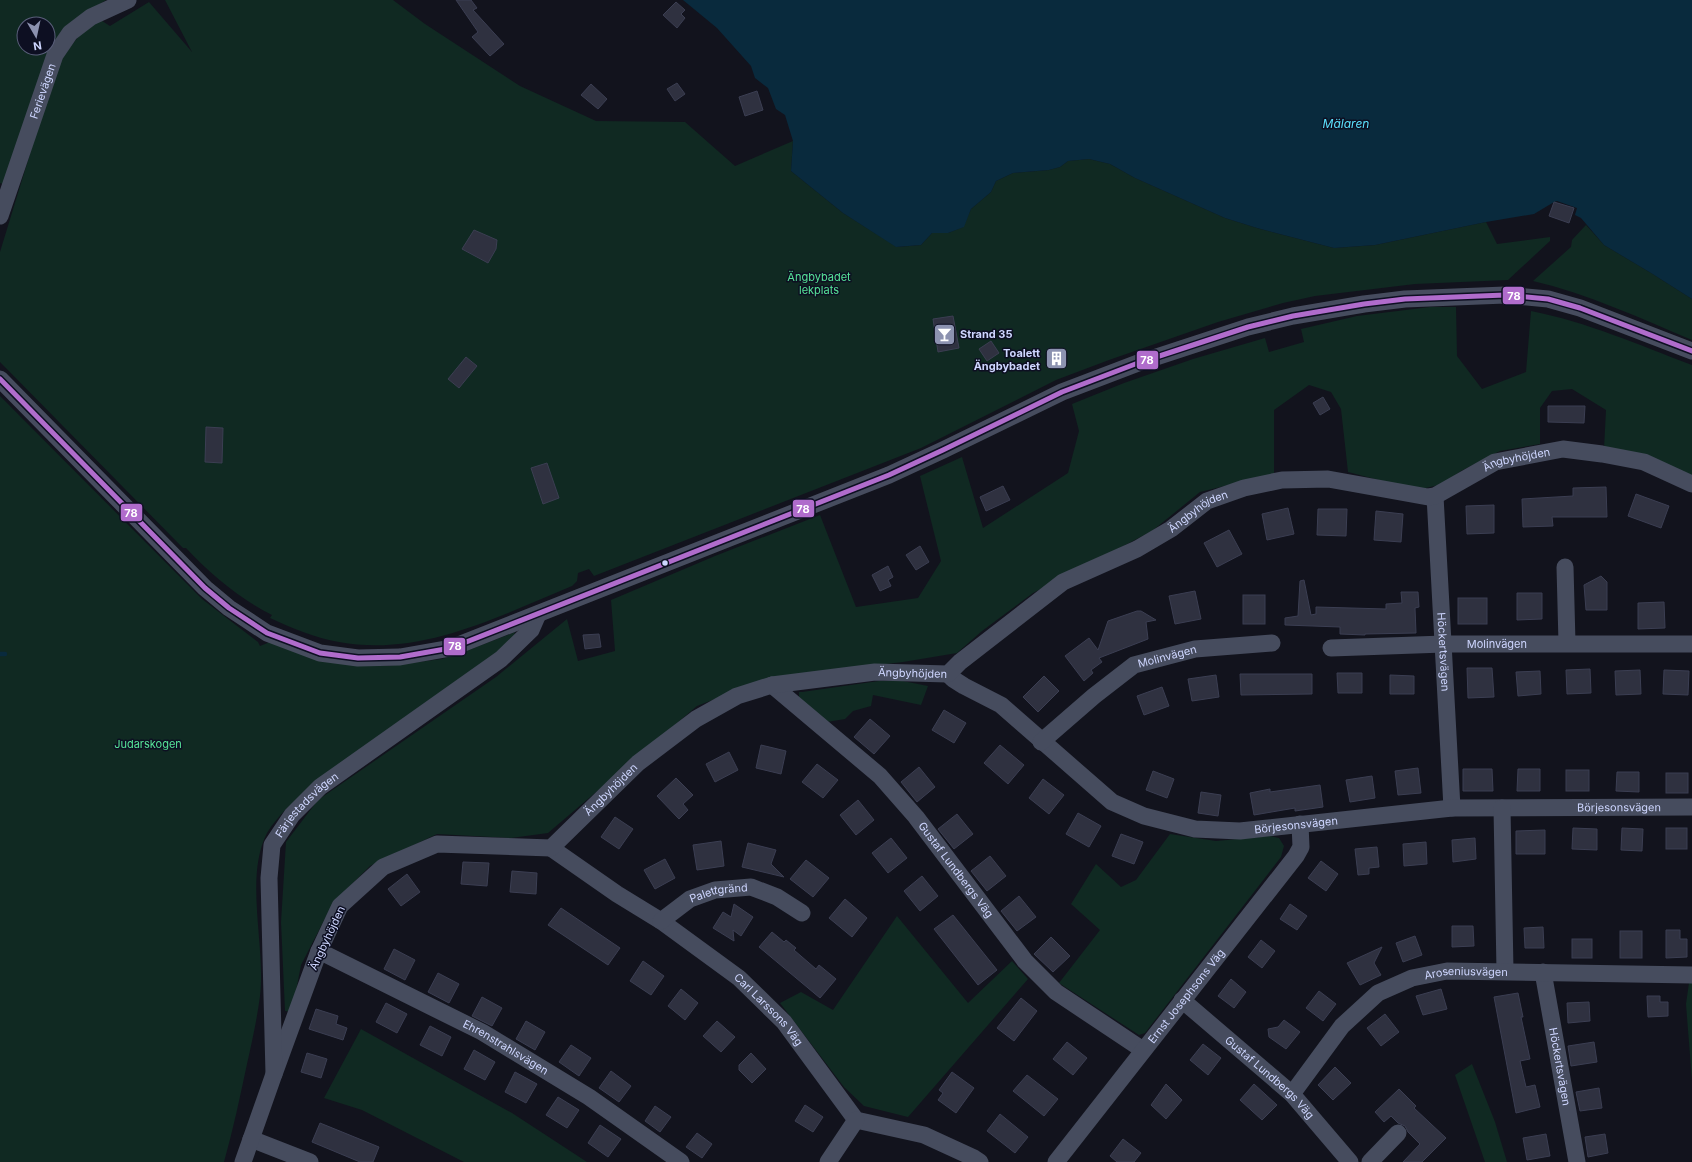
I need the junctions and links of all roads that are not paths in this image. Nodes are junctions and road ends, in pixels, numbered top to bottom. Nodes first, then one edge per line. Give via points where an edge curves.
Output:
1 (128, 0) edge
2 (0, 216) edge
3 (1692, 351) edge
4 (0, 379) edge
5 (1692, 484) edge
6 (1435, 496) junction
7 (1565, 566) dead end
8 (538, 614) junction
9 (1567, 643) junction
10 (1272, 644) dead end
11 (1444, 644) junction
12 (1692, 644) edge
13 (1331, 648) dead end
14 (948, 674) junction
15 (772, 685) junction
16 (1041, 742) junction
17 (1692, 807) edge
18 (1452, 808) junction
19 (1502, 808) junction
20 (1300, 824) junction
21 (551, 848) junction
22 (802, 912) dead end
23 (661, 921) junction
24 (319, 951) junction
25 (1505, 971) junction
26 (1543, 972) junction
27 (1692, 975) edge
28 (1182, 1000) junction
29 (1143, 1050) junction
30 (274, 1074) junction
31 (1292, 1094) junction
32 (856, 1120) junction
33 (1398, 1134) dead end
34 (251, 1139) junction
35 (243, 1162) edge
36 (310, 1162) edge
37 (680, 1162) edge
38 (828, 1162) edge
39 (980, 1162) edge
40 (1056, 1162) edge
41 (1350, 1162) edge
42 (1370, 1162) edge
43 (1577, 1162) edge

1 - 2 street, Ferievägen via 91,17 70,33 55,55
3 - 8 street via 1580,308 1548,299 1505,295 1405,299 1293,316 1138,363 1062,392 889,474
4 - 8 street via 204,588 267,633 320,653 358,658 400,657 451,648
5 - 6 street, Ängbyhöjden via 1644,462 1563,449 1495,462
6 - 11 street, Höckertsvägen
6 - 14 street, Ängbyhöjden via 1428,497 1328,479 1282,480 1244,488 1208,501 1171,529 1137,550 1063,582
7 - 9 street
8 - 30 street, Färjestadsvägen via 531,630 501,659 320,787 292,815 272,845 269,878
9 - 11 street, Molinvägen
9 - 12 street, Molinvägen
10 - 16 street, Molinvägen via 1195,649 1134,665
11 - 13 street, Molinvägen
11 - 18 street, Höckertsvägen
14 - 15 street, Ängbyhöjden via 875,672
14 - 16 street, Börjesonsvägen via 964,686 1001,705
15 - 21 street, Ängbyhöjden via 737,696 696,719 638,763
15 - 29 street, Gustaf Lundbergs Väg via 880,776 916,817 1026,961 1056,992
16 - 20 street, Börjesonsvägen via 1112,802 1144,816 1195,828 1240,831
17 - 19 street, Börjesonsvägen
18 - 19 street, Börjesonsvägen
18 - 20 street, Börjesonsvägen
19 - 25 street
20 - 28 street, Ernst Josephsons Väg via 1301,847 1296,856
21 - 23 street, Carl Larssons Väg
21 - 24 street, Ängbyhöjden via 437,844 383,867 340,906
22 - 23 street, Palettgränd via 777,897 751,886 714,890 690,899
23 - 32 street, Carl Larssons Väg via 739,978 784,1022
24 - 30 street, Ängbyhöjden
24 - 37 street, Ehrenstrahlsvägen via 482,1032 589,1097
25 - 26 street, Aroseniusvägen
25 - 31 street, Aroseniusvägen via 1447,971 1412,978 1378,993 1342,1026
26 - 27 street, Aroseniusvägen
26 - 43 street, Höckertsvägen
28 - 29 street, Ernst Josephsons Väg
28 - 31 street, Gustaf Lundbergs Väg
29 - 40 street, Ernst Josephsons Väg
30 - 34 street, Färjestadsvägen
31 - 41 street, Gustaf Lundbergs Väg
32 - 38 street
32 - 39 street via 924,1135
33 - 42 street
34 - 35 street, Färjestadsvägen
34 - 36 street

